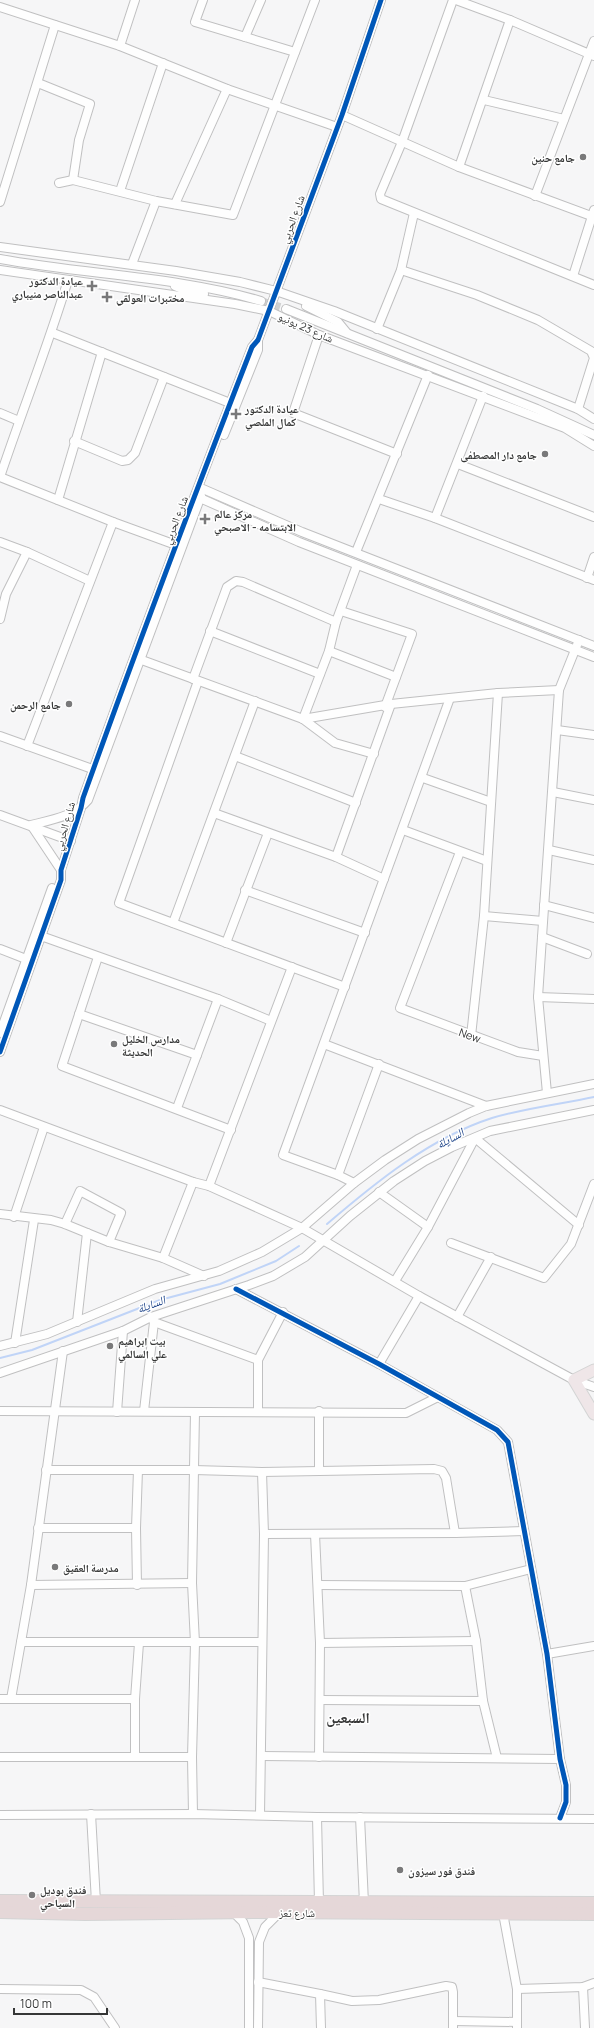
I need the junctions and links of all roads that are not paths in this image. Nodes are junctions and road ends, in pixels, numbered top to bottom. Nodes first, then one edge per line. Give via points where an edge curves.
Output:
1 (135, 0) edge
2 (203, 0) edge
3 (261, 0) edge
4 (315, 0) edge
5 (381, 0) edge
6 (455, 0) edge
7 (1, 6) edge
8 (510, 20) junction
9 (55, 25) junction
10 (245, 37) junction
11 (594, 41) edge
12 (120, 46) junction
13 (295, 52) junction
14 (591, 55) edge
15 (163, 64) junction
16 (38, 83) junction
17 (227, 89) junction
18 (484, 100) junction
19 (275, 106) junction
20 (342, 115) junction
21 (564, 119) junction
22 (337, 127) junction
23 (402, 142) junction
24 (459, 167) junction
25 (73, 180) junction
26 (59, 183) dead end
27 (120, 192) junction
28 (2, 194) edge
29 (535, 196) junction
30 (156, 201) junction
31 (0, 202) edge
32 (175, 204) junction
33 (414, 213) junction
34 (593, 214) edge
35 (0, 247) edge
36 (0, 259) edge
37 (132, 264) junction
38 (0, 266) edge
39 (0, 270) edge
40 (401, 270) junction
41 (24, 274) junction
42 (573, 276) junction
43 (68, 280) junction
44 (167, 282) junction
45 (240, 282) junction
46 (594, 285) edge
47 (276, 291) junction
48 (298, 298) junction
49 (261, 301) tunnel mouth
50 (235, 304) junction
51 (286, 309) tunnel mouth
52 (269, 311) junction
53 (287, 319) junction
54 (377, 329) junction
55 (53, 333) junction
56 (348, 334) junction
57 (319, 335) junction
58 (258, 340) junction
59 (102, 352) junction
60 (428, 375) junction
61 (164, 376) junction
62 (483, 396) junction
63 (230, 403) junction
64 (578, 409) junction
65 (0, 413) edge
66 (594, 419) edge
67 (18, 421) junction
68 (594, 435) edge
69 (74, 441) junction
70 (594, 446) edge
71 (397, 454) junction
72 (458, 464) junction
73 (0, 477) edge
74 (203, 489) junction
75 (200, 498) junction
76 (379, 499) junction
77 (58, 500) junction
78 (594, 517) edge
79 (435, 518) junction
80 (113, 522) junction
81 (302, 532) junction
82 (0, 542) edge
83 (299, 542) junction
84 (176, 545) junction
85 (27, 552) junction
86 (356, 552) junction
87 (594, 557) edge
88 (357, 565) junction
89 (412, 575) junction
90 (590, 579) edge
91 (90, 581) junction
92 (409, 584) junction
93 (341, 611) junction
94 (0, 619) edge
95 (336, 622) junction
96 (210, 631) junction
97 (579, 640) junction
98 (594, 646) edge
99 (575, 649) junction
100 (329, 651) junction
101 (594, 657) edge
102 (139, 659) junction
103 (320, 674) junction
104 (396, 677) junction
105 (195, 680) junction
106 (560, 690) junction
107 (498, 693) junction
108 (450, 698) junction
109 (255, 701) junction
110 (388, 706) junction
111 (303, 719) junction
112 (557, 730) junction
113 (594, 735) edge
114 (0, 736) edge
115 (28, 746) junction
116 (374, 754) junction
117 (235, 756) junction
118 (96, 770) junction
119 (423, 778) junction
120 (554, 792) junction
121 (594, 800) edge
122 (491, 802) junction
123 (356, 803) junction
124 (81, 808) junction
125 (214, 813) junction
126 (0, 815) edge
127 (31, 825) junction
128 (403, 830) junction
129 (268, 833) junction
130 (71, 841) junction
131 (549, 850) junction
132 (460, 852) junction
133 (336, 856) junction
134 (594, 860) edge
135 (487, 862) junction
136 (61, 870) junction
137 (384, 879) junction
138 (245, 890) junction
139 (544, 905) junction
140 (484, 916) junction
141 (594, 918) edge
142 (543, 921) junction
143 (173, 923) junction
144 (365, 933) junction
145 (41, 936) junction
146 (542, 937) junction
147 (226, 943) junction
148 (0, 949) edge
149 (587, 954) dead end
150 (98, 957) junction
151 (26, 959) junction
152 (292, 967) junction
153 (345, 987) junction
154 (538, 997) junction
155 (218, 999) junction
156 (594, 999) edge
157 (79, 1014) junction
158 (271, 1021) junction
159 (0, 1034) edge
160 (471, 1036) junction
161 (324, 1044) junction
162 (0, 1052) edge
163 (197, 1055) junction
164 (543, 1056) junction
165 (379, 1064) junction
166 (594, 1084) edge
167 (547, 1093) junction
168 (486, 1106) junction
169 (177, 1108) junction
170 (0, 1110) edge
171 (594, 1110) edge
172 (44, 1127) junction
173 (231, 1130) junction
174 (476, 1138) junction
175 (338, 1175) junction
176 (193, 1182) junction
177 (354, 1183) junction
178 (594, 1184) edge
179 (209, 1186) junction
180 (379, 1192) junction
181 (0, 1214) edge
182 (14, 1217) junction
183 (34, 1220) junction
184 (65, 1224) junction
185 (579, 1225) junction
186 (302, 1228) junction
187 (428, 1228) junction
188 (87, 1233) junction
189 (109, 1242) junction
190 (323, 1242) junction
191 (451, 1243) dead end
192 (491, 1257) junction
193 (163, 1258) junction
194 (204, 1276) junction
195 (395, 1281) junction
196 (236, 1289) junction
197 (419, 1296) junction
198 (283, 1312) junction
199 (457, 1317) junction
200 (153, 1319) junction
201 (77, 1322) junction
202 (123, 1331) junction
203 (15, 1343) junction
204 (0, 1346) edge
205 (62, 1351) junction
206 (258, 1360) junction
207 (379, 1364) junction
208 (594, 1370) edge
209 (0, 1372) edge
210 (574, 1380) junction
211 (594, 1387) edge
212 (438, 1397) junction
213 (0, 1411) edge
214 (144, 1411) junction
215 (258, 1411) junction
216 (55, 1412) junction
217 (116, 1412) junction
218 (195, 1412) junction
219 (319, 1412) junction
220 (594, 1414) edge
221 (46, 1470) junction
222 (138, 1470) junction
223 (194, 1470) junction
224 (319, 1470) junction
225 (262, 1472) junction
226 (38, 1528) junction
227 (136, 1528) junction
228 (524, 1531) junction
229 (454, 1533) junction
230 (264, 1534) junction
231 (315, 1534) junction
232 (531, 1569) junction
233 (192, 1583) junction
234 (137, 1584) junction
235 (31, 1585) junction
236 (318, 1585) junction
237 (465, 1586) junction
238 (476, 1641) junction
239 (21, 1642) junction
240 (262, 1642) junction
241 (139, 1643) junction
242 (195, 1643) junction
243 (320, 1643) junction
244 (594, 1646) edge
245 (547, 1654) junction
246 (0, 1698) edge
247 (11, 1699) junction
248 (135, 1699) junction
249 (320, 1700) junction
250 (484, 1701) junction
251 (135, 1756) junction
252 (262, 1756) junction
253 (318, 1756) junction
254 (0, 1757) edge
255 (192, 1757) junction
256 (496, 1758) junction
257 (560, 1759) junction
258 (91, 1814) junction
259 (193, 1814) junction
260 (0, 1815) edge
261 (260, 1815) junction
262 (317, 1817) junction
263 (360, 1817) junction
264 (560, 1818) junction
265 (594, 1819) edge
266 (0, 1901) edge
267 (96, 1902) junction
268 (364, 1903) junction
269 (594, 1903) edge
270 (319, 1904) junction
271 (0, 1912) edge
272 (233, 1912) junction
273 (280, 1912) junction
274 (503, 1913) junction
275 (594, 1914) edge
276 (249, 1942) junction
277 (259, 1942) junction
278 (258, 1982) junction
279 (594, 1983) edge
280 (583, 1986) junction
281 (517, 1988) junction
282 (0, 1989) edge
283 (320, 1994) junction
284 (453, 2024) edge
285 (517, 2025) edge
286 (115, 2028) edge
287 (249, 2028) edge
288 (258, 2028) edge
289 (322, 2028) edge
290 (585, 2028) edge

1 - 12 street
2 - 10 street via 195,22
3 - 10 street
4 - 13 street
5 - 20 street, شارع الحربي
6 - 8 street
6 - 23 street
7 - 9 street
8 - 14 street
8 - 18 street
9 - 12 street
9 - 16 street
10 - 13 street
11 - 14 street
12 - 15 street
13 - 19 street
14 - 21 street
15 - 17 street
15 - 27 street
16 - 25 street via 90,104
16 - 28 street
17 - 19 street
17 - 32 street
18 - 21 street
18 - 24 street
19 - 22 street
19 - 32 street via 233,215
20 - 22 street, شارع الحربي
20 - 23 street
21 - 29 street
22 - 47 street, شارع الحربي
23 - 24 street
23 - 33 street via 380,197
24 - 29 street
25 - 26 street
25 - 27 street
27 - 30 street
28 - 31 street
29 - 34 street
30 - 32 street
30 - 37 street
33 - 40 street
33 - 42 street
34 - 42 street
35 - 37 street, شارع 23 يونيو
36 - 44 street
37 - 45 street, شارع 23 يونيو
38 - 41 street via 19,270
39 - 41 street, شارع 23 يونيو
40 - 54 street
40 - 64 street via 477,295 538,320 591,351 594,358
41 - 43 street, شارع 23 يونيو
42 - 46 street
43 - 50 street, شارع 23 يونيو
43 - 55 street
44 - 45 street via 189,277 229,284
44 - 49 street via 233,292
44 - 50 street via 186,291 229,299
45 - 47 street, شارع 23 يونيو
47 - 48 street, شارع 23 يونيو
47 - 52 street, شارع الحربي
48 - 54 street, شارع 23 يونيو
48 - 56 street via 308,307 338,322
50 - 52 street, شارع 23 يونيو
51 - 56 street
52 - 53 street, شارع 23 يونيو
52 - 58 street, شارع الحربي
53 - 56 street via 297,319 332,334
53 - 57 street, شارع 23 يونيو
54 - 64 street, شارع 23 يونيو
55 - 59 street
55 - 67 street
56 - 68 street via 538,409
57 - 60 street, شارع 23 يونيو
57 - 71 street via 293,413
58 - 63 street, شارع الحربي via 252,347
58 - 74 street, شارع الحربي via 258,350
59 - 61 street
59 - 69 street
60 - 62 street, شارع 23 يونيو
60 - 71 street
61 - 63 street
61 - 69 street via 135,453 128,460 122,461
62 - 70 street, شارع 23 يونيو via 565,428
62 - 72 street
63 - 84 street, شارع الحربي
64 - 66 street, شارع 23 يونيو
65 - 67 street
67 - 73 street
69 - 77 street
71 - 76 street
72 - 78 street
72 - 79 street
73 - 77 street
74 - 75 street, شارع الحربي
74 - 81 street
75 - 83 street
75 - 102 street, شارع الحربي
76 - 79 street
76 - 86 street
77 - 80 street
79 - 90 street
80 - 84 street
80 - 91 street
81 - 83 street
81 - 86 street
82 - 85 street
83 - 88 street
84 - 118 street, شارع الحربي
85 - 91 street
85 - 94 street via 6,594
86 - 89 street
87 - 90 street
88 - 92 street
88 - 93 street
89 - 92 street
89 - 97 street
91 - 115 street
92 - 99 street
93 - 95 street
93 - 104 street via 412,634
95 - 96 street via 236,581 227,587
95 - 100 street
96 - 103 street
96 - 105 street
97 - 98 street
97 - 99 street
99 - 101 street
99 - 106 street
100 - 103 street
100 - 104 street
102 - 105 street
102 - 118 street, شارع الحربي
103 - 111 street
104 - 110 street
105 - 109 street
105 - 143 street via 119,903
106 - 107 street
106 - 112 street
107 - 108 street
107 - 122 street
108 - 110 street
108 - 119 street
109 - 111 street
109 - 117 street
110 - 111 street
110 - 116 street
111 - 116 street via 335,743
112 - 113 street
112 - 120 street
114 - 115 street
115 - 118 street
116 - 123 street
117 - 123 street
117 - 125 street
118 - 124 street, شارع الحربي via 88,800
119 - 122 street
119 - 128 street
120 - 121 street
120 - 131 street
122 - 135 street
123 - 133 street
124 - 127 street
124 - 130 street, شارع الحربي
125 - 129 street
125 - 143 street
126 - 127 street
127 - 130 street
127 - 136 street
128 - 132 street
128 - 137 street
129 - 133 street
129 - 138 street
130 - 136 street, شارع الحربي
131 - 134 street
131 - 139 street
132 - 135 street
132 - 160 street, New via 400,1008
133 - 137 street
135 - 140 street
136 - 145 street, شارع الحربي via 61,880
136 - 151 street, شارع الحربي
137 - 144 street
138 - 144 street
138 - 147 street
139 - 141 street
139 - 142 street
140 - 142 street
140 - 160 street
142 - 146 street
143 - 147 street
144 - 153 street
145 - 150 street
145 - 162 street, شارع الحربي
146 - 149 street
146 - 154 street
147 - 152 street
148 - 151 street
150 - 155 street
150 - 157 street
151 - 159 street, شارع الحربي
152 - 153 street
152 - 158 street
153 - 161 street
154 - 156 street
154 - 164 street
155 - 158 street
155 - 163 street
157 - 163 street
157 - 169 street via 62,1066
158 - 173 street
160 - 164 street, New via 518,1052
161 - 165 street
161 - 175 street via 283,1154
163 - 169 street
164 - 167 street
165 - 168 street
165 - 175 street
166 - 167 street
167 - 168 street
168 - 177 street via 418,1140
169 - 173 street
170 - 172 street
171 - 174 street via 490,1131
172 - 176 street
172 - 182 street
173 - 179 street
174 - 180 street via 452,1146 425,1161
174 - 185 street
174 - 187 street
175 - 177 street
176 - 179 street
176 - 193 street
177 - 186 street
178 - 185 street
179 - 186 street
180 - 187 street
180 - 190 street
181 - 182 street
182 - 183 street
183 - 184 street via 51,1220
183 - 203 street
184 - 188 street
184 - 189 street via 80,1191 120,1213
185 - 192 street via 570,1244 544,1278
186 - 190 street
186 - 194 street via 262,1252
187 - 195 street
188 - 189 street
188 - 201 street
189 - 193 street
190 - 195 street
190 - 196 street via 285,1270
191 - 192 street
192 - 199 street
193 - 194 street
194 - 201 street via 155,1289
195 - 197 street
196 - 198 street
196 - 200 street
197 - 199 street
197 - 207 street
198 - 206 street
198 - 207 street
199 - 210 street
200 - 202 street
200 - 206 street
200 - 214 street
201 - 203 street
202 - 205 street
202 - 217 street
203 - 204 street
205 - 209 street
205 - 216 street
206 - 215 street
207 - 212 street
208 - 210 main road
210 - 211 street
210 - 220 main road
212 - 219 street via 406,1413
212 - 228 street via 497,1430 508,1442
213 - 216 street
214 - 217 street
214 - 218 street
215 - 218 street
215 - 219 street
216 - 217 street
216 - 221 street
218 - 223 street
219 - 224 street
221 - 222 street
221 - 226 street
222 - 223 street
222 - 227 street
223 - 225 street
223 - 233 street
224 - 225 street
224 - 229 street via 434,1468 442,1471 446,1478
225 - 230 street
226 - 227 street
226 - 235 street
227 - 234 street
228 - 229 street
228 - 232 street
229 - 231 street
230 - 231 street
230 - 240 street
231 - 236 street
232 - 237 street
232 - 245 street
233 - 234 street
233 - 242 street
234 - 235 street
235 - 239 street
236 - 237 street
236 - 243 street
237 - 238 street
238 - 243 street
238 - 250 street
239 - 241 street
239 - 247 street
240 - 242 street
240 - 252 street
241 - 242 street
241 - 248 street
242 - 255 street
243 - 249 street
244 - 245 street
245 - 257 street
246 - 247 street
247 - 248 street
248 - 251 street
249 - 250 street
249 - 253 street
250 - 256 street
251 - 254 street
251 - 255 street
252 - 253 street
252 - 261 street
253 - 256 street
255 - 259 street
256 - 257 street
257 - 264 street via 566,1785 566,1802
258 - 259 street
258 - 260 street
258 - 267 street
259 - 261 street
261 - 262 street
262 - 263 street
262 - 270 street
263 - 264 street
263 - 268 street
264 - 265 street
266 - 267 highway, شارع تعز
267 - 270 highway, شارع تعز
268 - 269 highway, شارع تعز
268 - 270 highway, شارع تعز
271 - 272 highway, شارع تعز
272 - 273 highway, شارع تعز
272 - 276 street via 246,1926
273 - 274 highway, شارع تعز
273 - 277 street via 266,1927
274 - 275 highway, شارع تعز
274 - 281 street
276 - 277 street
276 - 287 street
277 - 278 street
278 - 283 street
278 - 288 street
279 - 280 street
280 - 281 street
280 - 290 street
281 - 285 street
282 - 286 street via 81,1990 94,1997
283 - 284 street via 352,2000 379,2000 446,1986 452,1987
283 - 289 street
284 - 285 street

